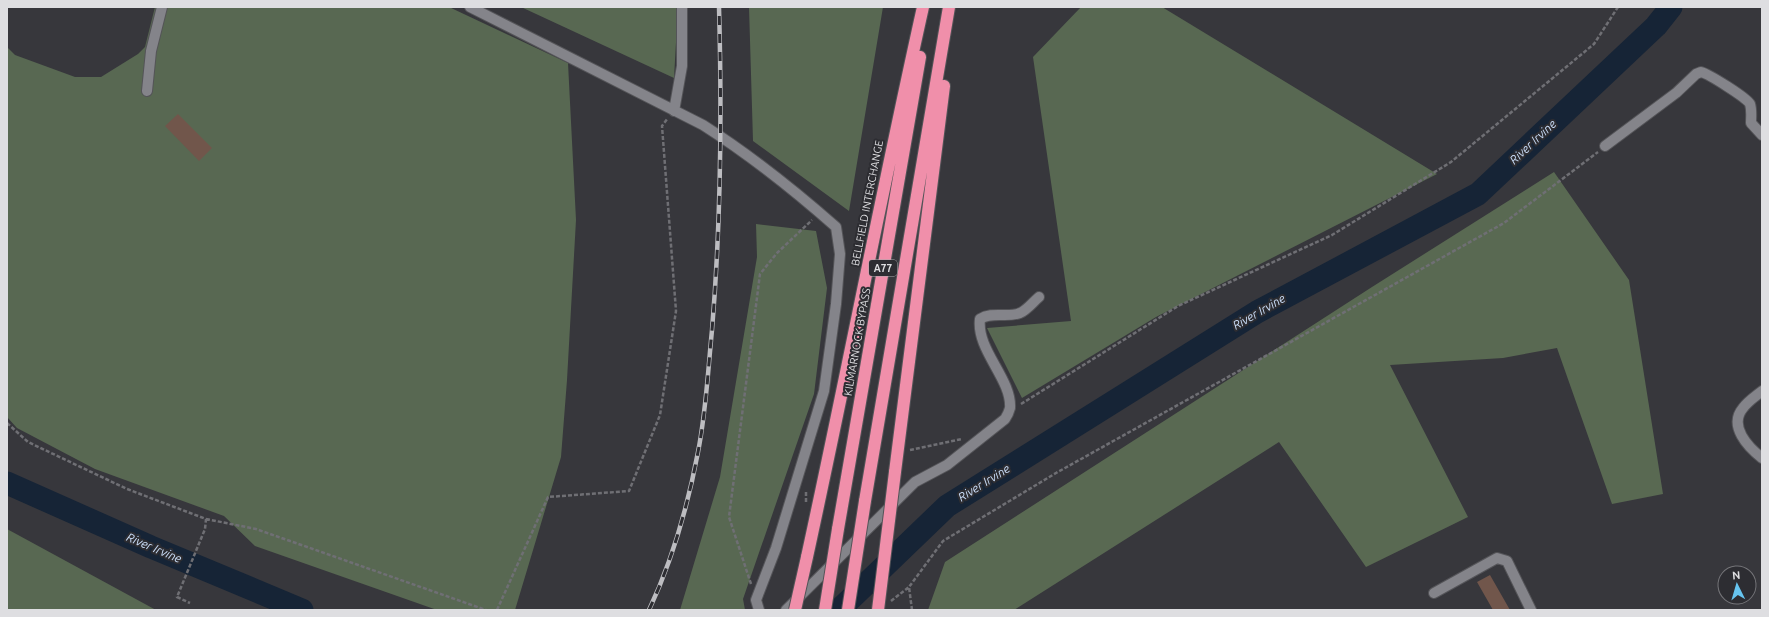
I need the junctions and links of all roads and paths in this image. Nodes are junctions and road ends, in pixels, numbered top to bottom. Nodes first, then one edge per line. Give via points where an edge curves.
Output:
1 (162, 7) edge
2 (470, 7) edge
3 (682, 7) edge
4 (923, 7) edge
5 (928, 7) edge
6 (949, 7) edge
7 (954, 7) edge
8 (1618, 7) edge
9 (147, 91) dead end
10 (674, 110) junction
11 (1762, 135) edge
12 (1605, 146) joint
13 (820, 213) junction
14 (1039, 296) dead end
15 (1762, 391) edge
16 (1008, 412) junction
17 (7, 423) edge
18 (967, 438) dead end
19 (908, 451) dead end
20 (1762, 458) edge
21 (806, 485) dead end
22 (806, 507) dead end
23 (206, 519) junction
24 (909, 587) junction
25 (1434, 593) dead end
26 (890, 602) dead end
27 (190, 603) dead end
28 (757, 605) edge
29 (486, 610) edge
30 (497, 610) edge
31 (786, 610) edge
32 (795, 610) edge
33 (825, 610) edge
34 (848, 610) edge
35 (878, 610) edge
36 (912, 610) edge
37 (1531, 610) edge

1 - 9 lane via 151,51
2 - 10 lane
3 - 10 lane via 682,66
4 - 32 highway, BELLFIELD INTERCHANGE / A77, bridge
5 - 33 highway, KILMARNOCK BYPASS / A77, bridge
6 - 34 highway, A77, bridge
7 - 35 highway, bridge
8 - 16 path via 1594,44 1451,162 1332,235 1178,306
10 - 13 lane via 730,143
10 - 30 path via 662,126 676,311 660,415 629,491 548,497
11 - 12 lane via 1751,123 1751,106 1747,100 1701,72
12 - 24 path via 1504,223 1056,473 943,541
13 - 28 lane via 836,227 840,254 824,391
13 - 28 path via 777,253 760,274 729,517
14 - 16 lane via 1018,314 985,315 980,319 983,340 1009,395
15 - 20 lane via 1743,407 1738,416 1740,433 1746,444
16 - 31 lane via 1005,419 947,465 915,482
17 - 23 path via 28,442 127,489
18 - 19 path
21 - 22 path
23 - 27 path via 205,529 177,597
23 - 29 path via 256,529
24 - 26 path
24 - 36 path
25 - 37 lane via 1497,558 1507,561

